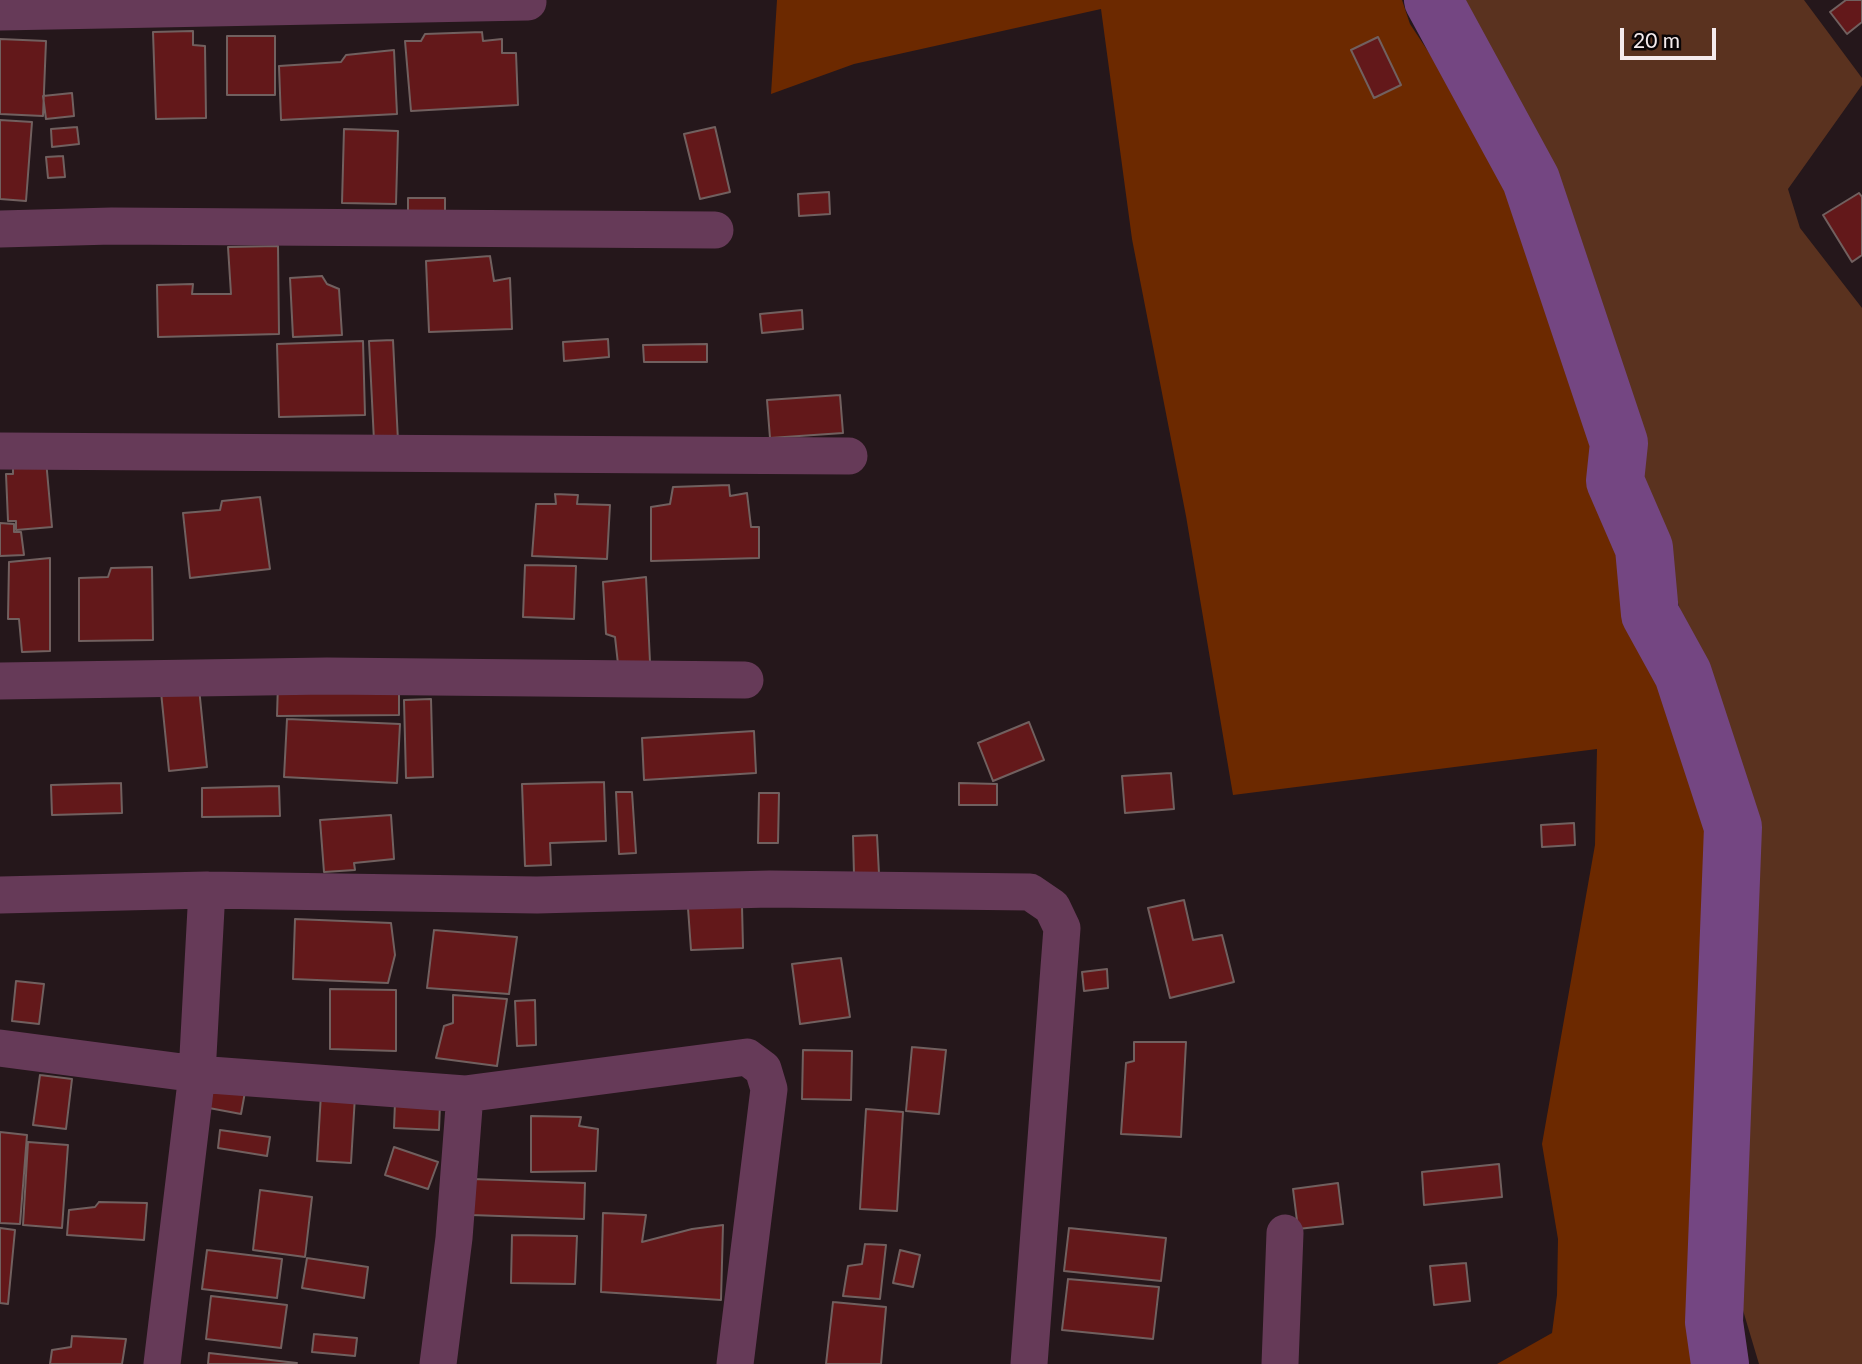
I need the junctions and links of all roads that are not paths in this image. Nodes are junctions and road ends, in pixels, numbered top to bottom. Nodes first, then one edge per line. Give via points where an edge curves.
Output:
1 (528, 2) dead end
2 (0, 12) edge
3 (0, 229) edge
4 (715, 230) dead end
5 (0, 451) edge
6 (849, 456) dead end
7 (745, 680) dead end
8 (0, 681) edge
9 (207, 890) junction
10 (0, 895) edge
11 (0, 1048) edge
12 (197, 1074) junction
13 (465, 1094) junction
14 (1285, 1233) dead end
15 (162, 1364) edge
16 (439, 1364) edge
17 (735, 1364) edge
18 (1029, 1364) edge
19 (1280, 1364) edge

1 - 2 street
3 - 4 street
5 - 6 street
7 - 8 street via 327,676
9 - 10 street
9 - 12 street
9 - 18 street via 537,895 770,889 1030,892 1052,907 1062,928
11 - 12 street
12 - 13 street
12 - 15 street
13 - 16 street
13 - 17 street via 747,1057 763,1069 769,1089
14 - 19 street

